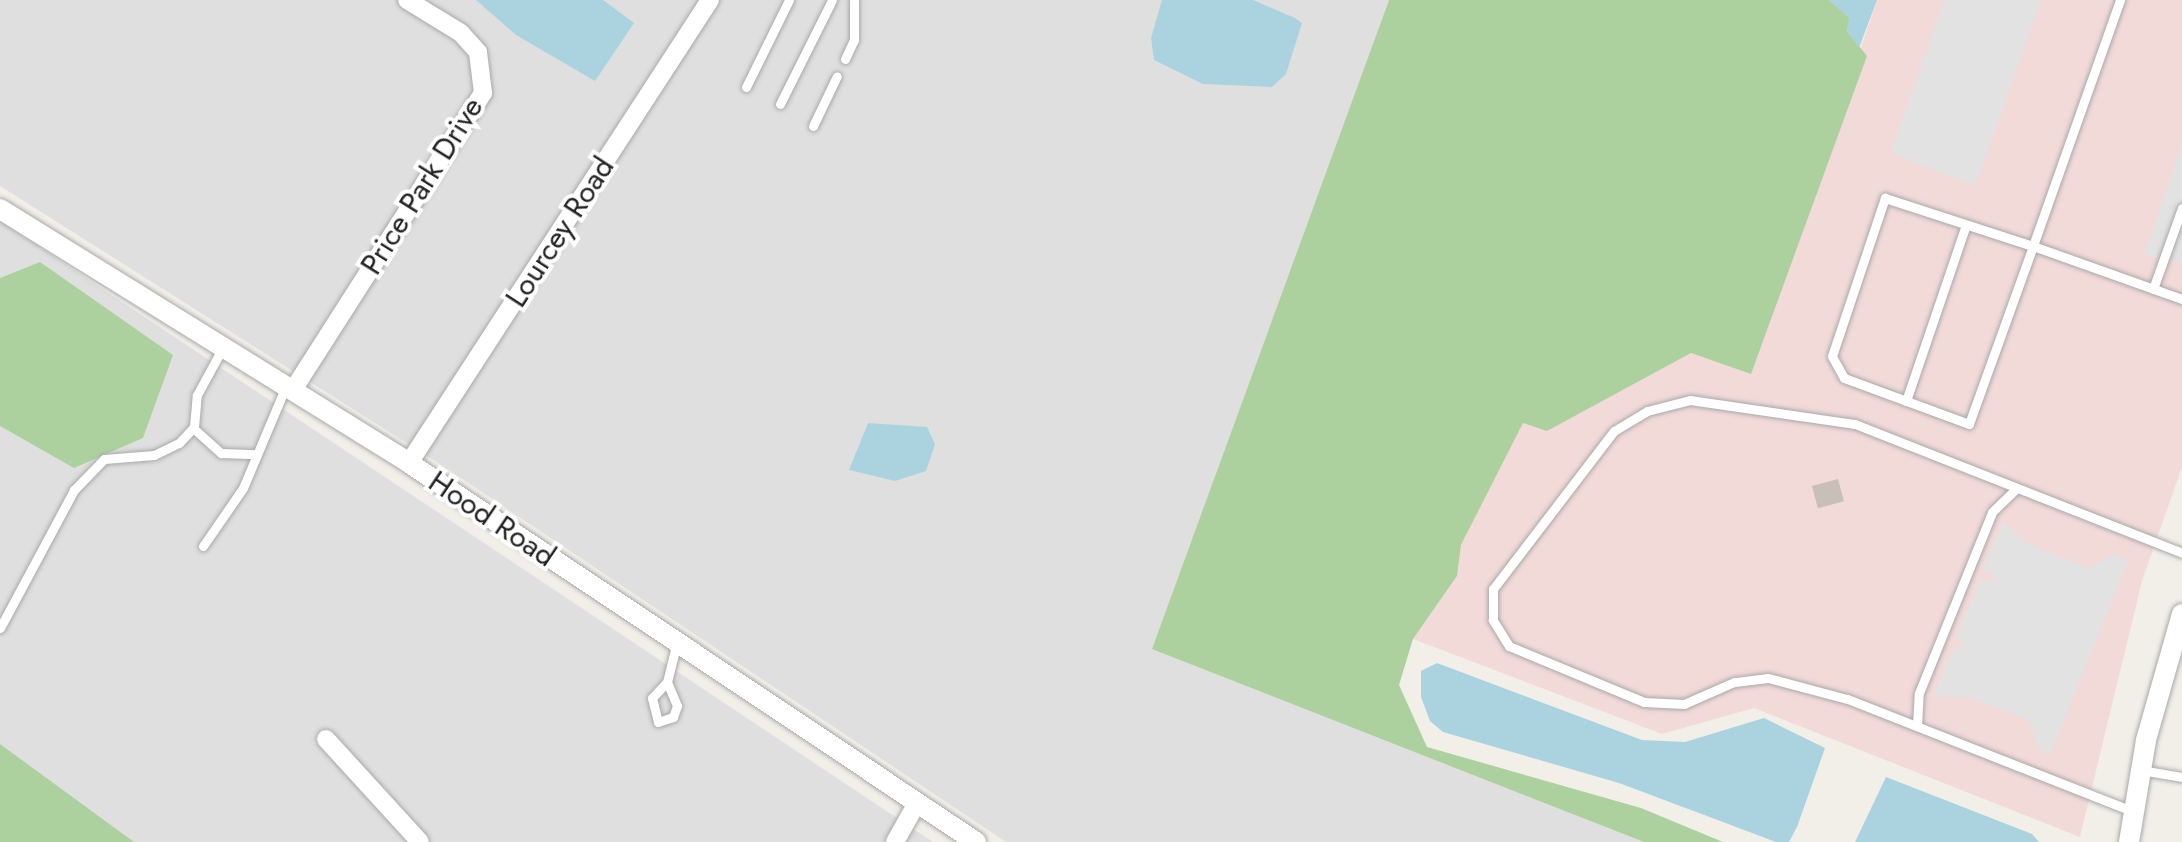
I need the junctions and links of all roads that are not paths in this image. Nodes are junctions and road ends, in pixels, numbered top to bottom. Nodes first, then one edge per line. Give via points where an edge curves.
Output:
1 (407, 0) edge
2 (710, 0) edge
3 (790, 0) edge
4 (832, 0) edge
5 (854, 0) edge
6 (2120, 0) edge
7 (845, 59) dead end
8 (837, 76) dead end
9 (746, 88) dead end
10 (780, 104) dead end
11 (813, 126) dead end
12 (2182, 208) edge
13 (1, 212) edge
14 (1966, 224) junction
15 (2033, 246) junction
16 (2153, 289) junction
17 (2182, 299) edge
18 (224, 347) junction
19 (290, 388) junction
20 (1906, 401) junction
21 (193, 428) junction
22 (256, 454) junction
23 (410, 463) junction
24 (1953, 464) junction
25 (1940, 472) dead end
26 (2016, 489) junction
27 (203, 546) dead end
28 (2182, 554) edge
29 (2182, 614) edge
30 (0, 628) edge
31 (678, 642) junction
32 (667, 682) dead end
33 (1916, 726) junction
34 (326, 739) dead end
35 (2141, 770) junction
36 (2182, 778) edge
37 (917, 803) junction
38 (2133, 812) junction
39 (420, 842) edge
40 (895, 842) edge
41 (976, 842) edge
42 (2128, 842) edge

1 - 19 street, Price Park Drive via 462,32 478,52 482,92
2 - 23 street, Lourcey Road
3 - 9 lane
4 - 10 lane
5 - 7 lane via 856,28
6 - 15 lane
8 - 11 lane
12 - 16 lane
13 - 18 street, Hood Road
14 - 15 lane
14 - 20 lane
14 - 20 lane via 1884,198 1832,356 1844,378
15 - 16 lane
15 - 20 lane via 1970,424
16 - 17 lane
18 - 19 street, Hood Road
18 - 21 lane via 197,395
19 - 22 lane
19 - 23 street, Hood Road
21 - 22 lane via 221,452
21 - 30 lane via 154,455 104,459 74,490
22 - 27 lane via 229,515
23 - 31 street, Hood Road
24 - 25 lane
24 - 26 lane
24 - 33 lane via 1855,424 1690,400 1666,404 1629,420 1594,451 1501,574 1491,607 1500,634 1522,654 1656,706 1768,678
26 - 28 lane
26 - 33 lane via 1992,512 1919,693
29 - 35 street
31 - 32 lane
31 - 37 street, Hood Road
33 - 38 lane
34 - 39 street
35 - 36 lane
35 - 38 street
37 - 40 street
37 - 41 street, Hood Road
38 - 42 street

